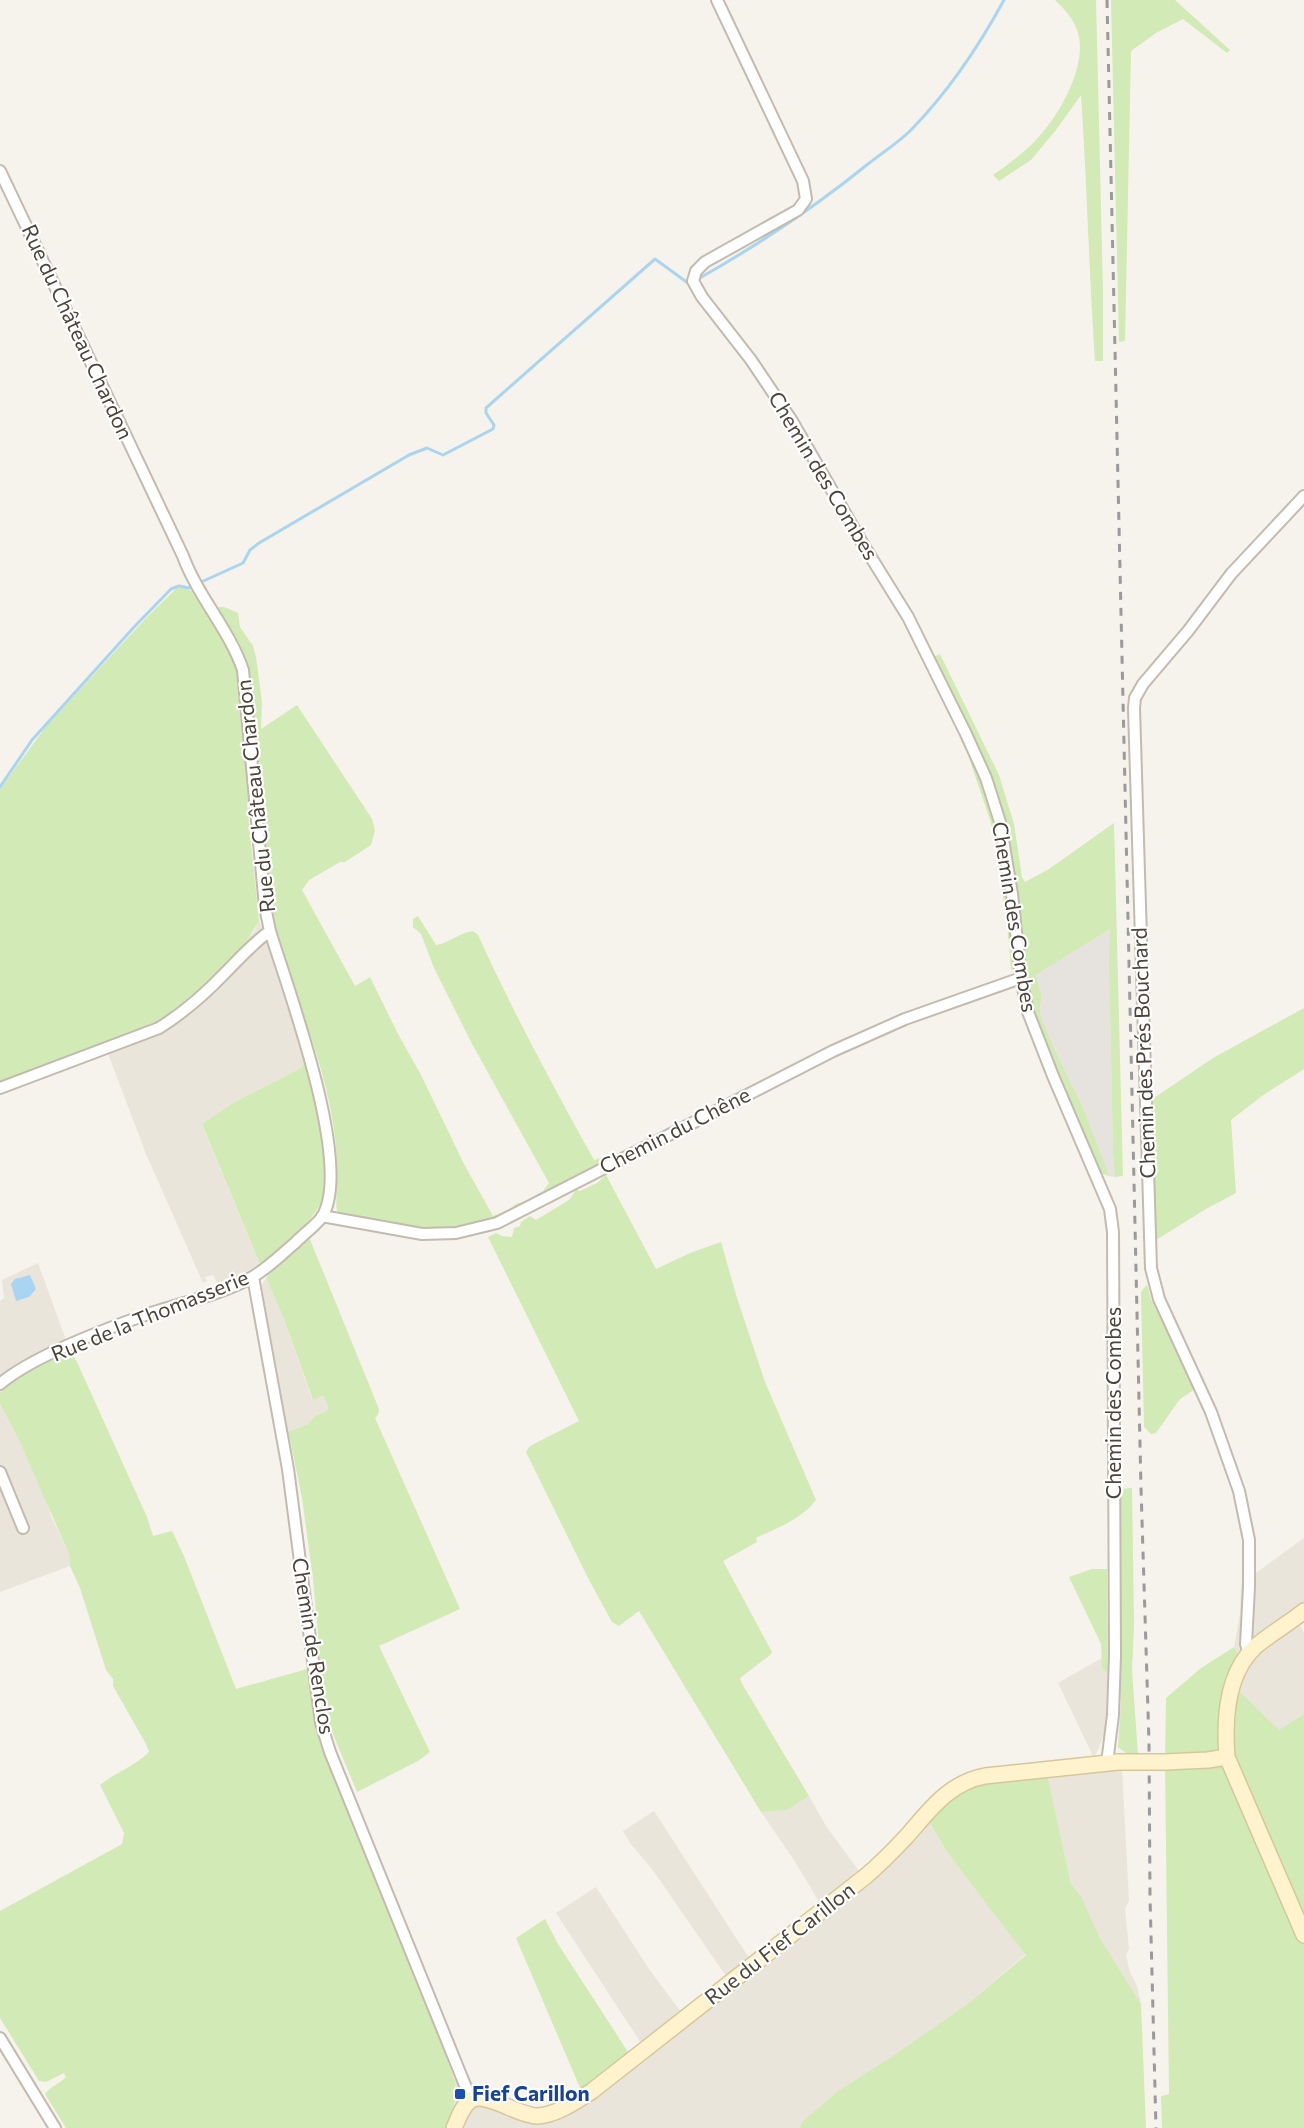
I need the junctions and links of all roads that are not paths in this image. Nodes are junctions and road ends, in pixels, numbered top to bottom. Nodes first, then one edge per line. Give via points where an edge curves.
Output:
1 (717, 0) edge
2 (0, 171) edge
3 (1304, 496) edge
4 (270, 931) junction
5 (1021, 978) junction
6 (0, 1088) edge
7 (322, 1216) junction
8 (253, 1277) junction
9 (0, 1384) edge
10 (0, 1472) edge
11 (23, 1528) dead end
12 (1304, 1611) edge
13 (1249, 1654) junction
14 (1227, 1756) junction
15 (1112, 1763) junction
16 (1304, 1935) edge
17 (0, 2038) edge
18 (471, 2100) junction
19 (55, 2128) edge
20 (454, 2128) edge

1 - 5 street, Chemin des Combes via 803,181 806,199 798,210 698,268 694,281 792,421 908,616 966,734 1000,822
2 - 4 street, Rue du Château Chardon via 196,586 228,636 243,670 263,893
3 - 13 street, Chemin des Prés Bouchard via 1231,574 1143,684 1134,708 1151,1268 1159,1299 1221,1437 1242,1502 1249,1540
4 - 6 street via 204,994 159,1028
4 - 7 street, Rue du Château Chardon via 325,1121 331,1181
5 - 7 street, Chemin du Chêne via 904,1019 832,1051 497,1223 456,1233 422,1234
5 - 15 street, Chemin des Combes via 1039,1044 1106,1197 1112,1220
7 - 8 street, Rue de la Thomasserie
8 - 9 street, Rue de la Thomasserie via 65,1347
8 - 18 street, Chemin de Renclos via 288,1469 323,1730
10 - 11 street
12 - 13 street
13 - 14 street via 1233,1682 1227,1715
14 - 15 street, Rue du Fief Carillon, bridge
14 - 16 street
15 - 18 street, Rue du Fief Carillon via 985,1776 957,1785 866,1876 592,2091 543,2115 526,2115 482,2098
17 - 19 street
18 - 20 street

